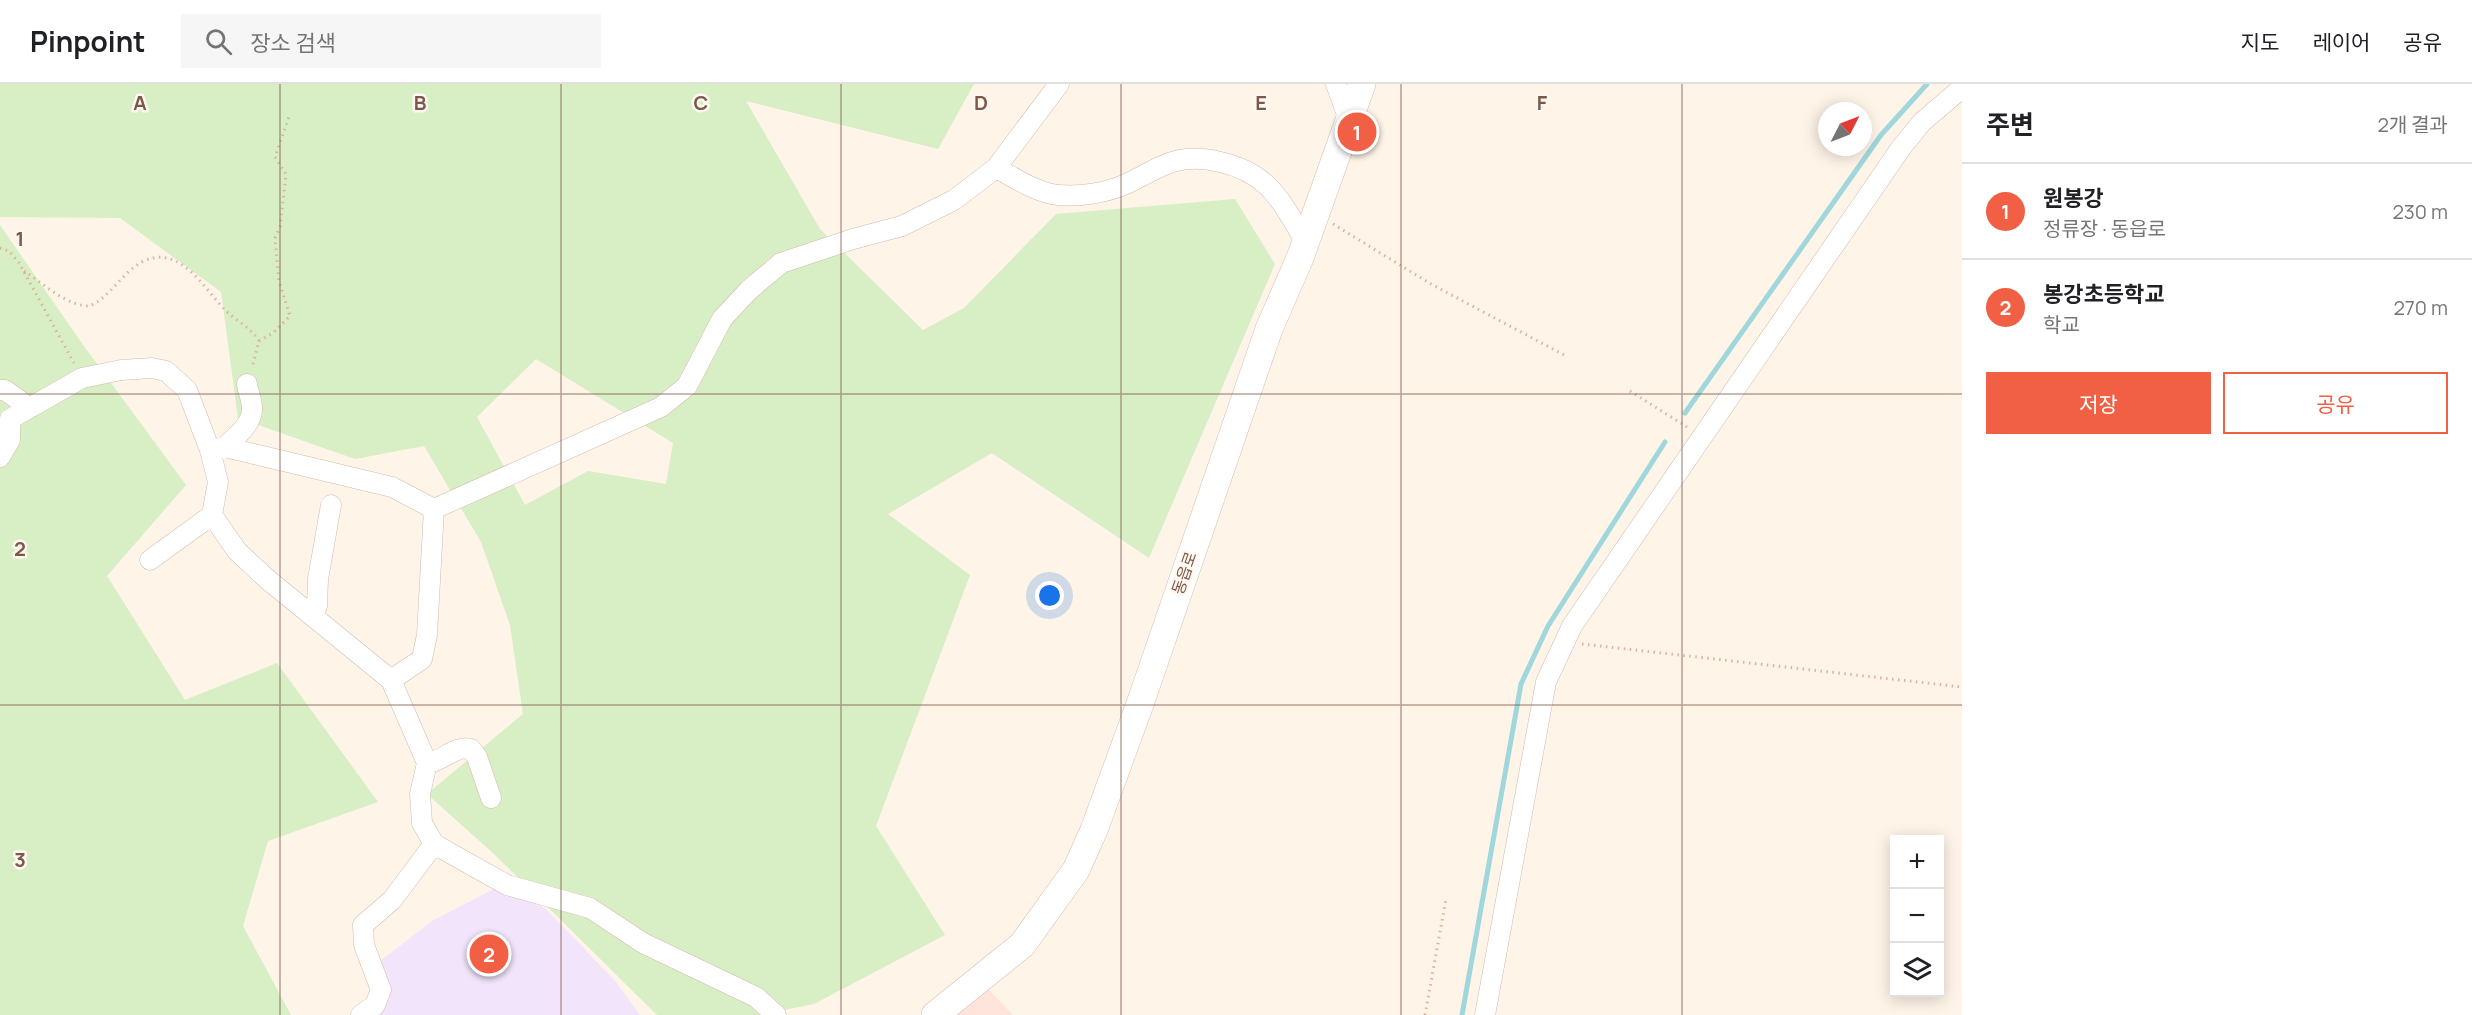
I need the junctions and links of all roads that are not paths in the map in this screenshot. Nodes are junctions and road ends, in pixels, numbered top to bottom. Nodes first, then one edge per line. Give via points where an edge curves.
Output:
1 (1059, 84) edge
2 (1336, 84) edge
3 (1362, 84) edge
4 (1962, 87) edge
5 (1349, 120) junction
6 (996, 168) junction
7 (1306, 242) junction
8 (247, 384) road end
9 (0, 390) edge
10 (30, 408) junction
11 (217, 448) junction
12 (0, 456) edge
13 (331, 505) dead end
14 (434, 509) junction
15 (212, 515) junction
16 (150, 560) dead end
17 (313, 616) junction
18 (392, 680) junction
19 (427, 763) junction
20 (491, 798) dead end
21 (434, 844) junction
22 (361, 1015) edge
23 (776, 1015) edge
24 (935, 1015) edge
25 (1485, 1015) edge

1 - 6 street
2 - 5 street
3 - 5 main road, 동읍로
4 - 25 street via 1922,122 1901,148 1566,638 1546,682
5 - 7 main road, 동읍로
6 - 7 street via 1029,186 1057,195 1115,188 1164,165 1199,157 1233,165 1257,175 1278,196
6 - 14 street via 954,200 902,226 781,263 722,319 687,386 662,407
7 - 24 main road, 동읍로 via 1269,329 1140,704 1076,870 1022,945
8 - 11 street via 251,415 242,430
9 - 10 street
10 - 11 street via 82,378 152,368 166,371 187,390
10 - 12 street via 10,418 10,440
11 - 14 street via 392,487
11 - 15 street via 218,482
13 - 17 street
14 - 18 street via 423,659
15 - 16 street
15 - 17 street via 237,551
17 - 18 street
18 - 19 street
19 - 20 street via 460,748 471,748
19 - 21 street via 420,794 422,823
21 - 22 street via 392,900 363,925 364,945 381,990 375,1005
21 - 23 street via 507,885 590,908 643,943 756,997

